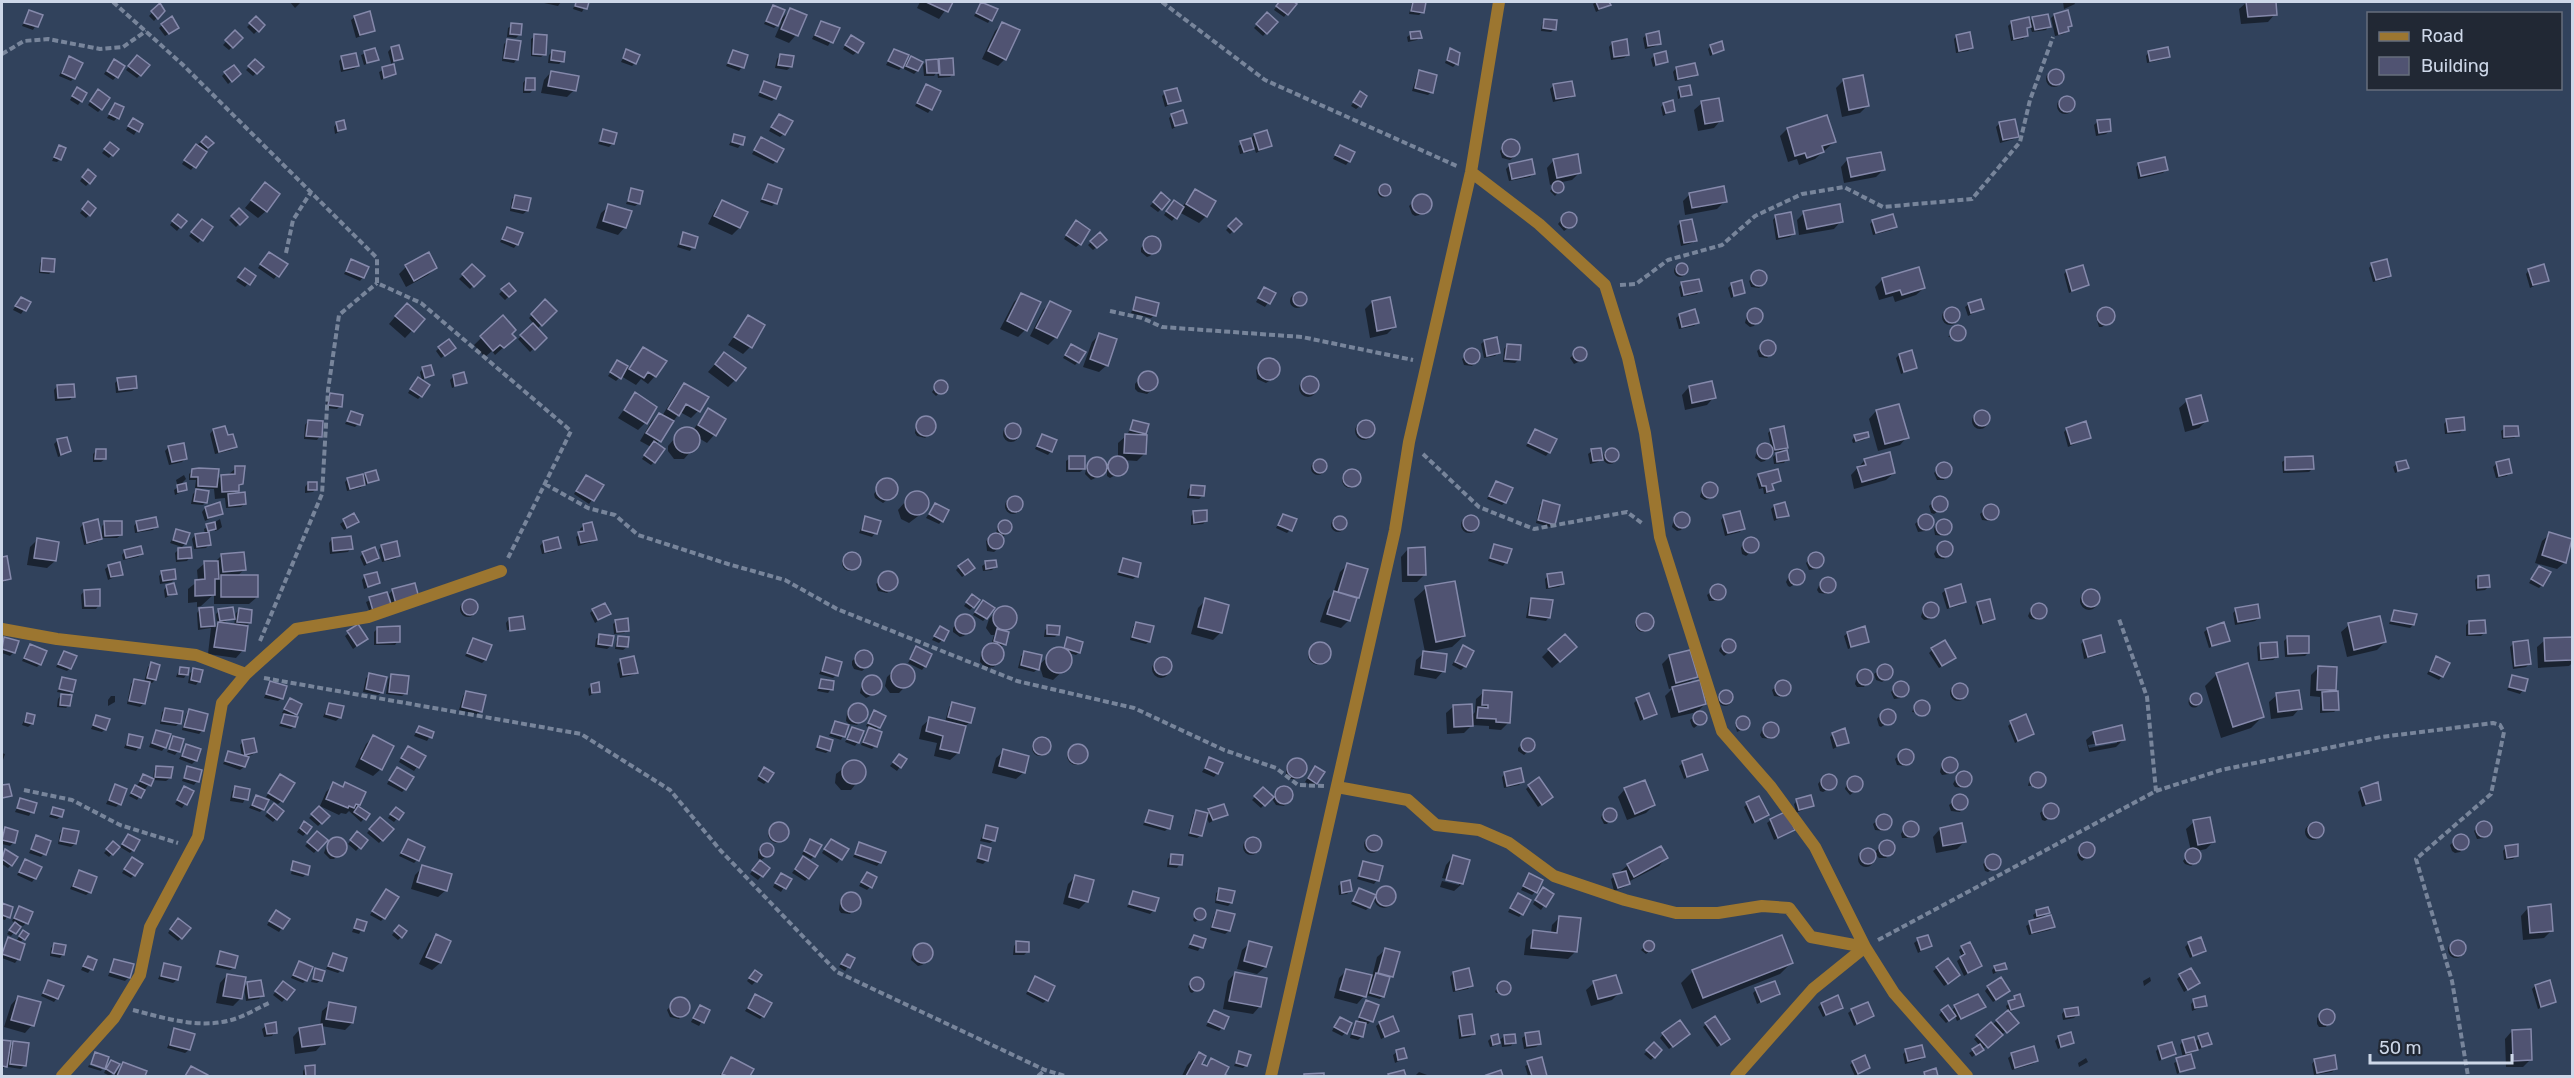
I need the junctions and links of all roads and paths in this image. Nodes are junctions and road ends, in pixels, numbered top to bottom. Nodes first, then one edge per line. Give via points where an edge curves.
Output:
1 (113, 2) edge
2 (1162, 2) edge
3 (1500, 2) edge
4 (146, 31) junction
5 (2053, 37) dead end
6 (2, 54) edge
7 (1470, 172) junction
8 (311, 192) junction
9 (286, 253) dead end
10 (377, 283) junction
11 (1605, 285) junction
12 (1110, 311) dead end
13 (1427, 363) junction
14 (1409, 442) junction
15 (545, 484) junction
16 (1660, 537) junction
17 (501, 571) joint
18 (2120, 619) dead end
19 (2, 629) edge
20 (259, 644) dead end
21 (246, 674) junction
22 (1337, 787) junction
23 (24, 790) dead end
24 (2156, 791) junction
25 (193, 846) junction
26 (1865, 948) junction
27 (269, 1003) dead end
28 (121, 1007) junction
29 (1045, 1070) junction
30 (62, 1077) edge
31 (1038, 1077) edge
32 (1065, 1077) edge
33 (1271, 1077) edge
34 (1736, 1077) edge
35 (1967, 1077) edge
36 (2468, 1077) edge

1 - 4 path
2 - 7 path via 1265,80
3 - 7 street
4 - 6 path via 123,47 100,49 48,39 24,41
4 - 8 path
5 - 11 path via 2020,141 1972,199 1883,207 1844,187 1802,194 1755,216 1722,245 1668,260 1636,284
7 - 11 street via 1539,225
7 - 13 street
8 - 9 path via 293,220
8 - 10 path via 377,258
10 - 15 path via 421,303 571,431
10 - 20 path via 339,315 328,390 322,494
11 - 16 street via 1628,358 1645,433
12 - 13 path via 1162,327 1302,337
13 - 14 street
14 - 16 path via 1479,507 1534,529 1627,512
14 - 22 street via 1395,530
15 - 17 path
15 - 22 path via 588,508 615,515 638,535 785,580 837,609 1017,681 1134,708 1224,750 1276,768 1298,785
16 - 26 street via 1722,730 1772,787 1815,847
17 - 21 street via 368,617 296,629
18 - 24 path via 2146,697
19 - 21 street via 196,655
21 - 25 street via 222,703 218,739
21 - 29 path via 581,735 670,790 721,851 837,972
22 - 26 street via 1408,800 1436,825 1479,830 1509,843 1554,876 1625,900 1676,913 1718,913 1762,906 1789,908 1811,937
22 - 33 street
23 - 25 path via 72,800 120,825
24 - 26 path
24 - 36 path via 2221,770 2381,737 2500,725 2504,732 2491,794 2416,859 2452,981
25 - 28 street via 150,927 140,975
26 - 34 street via 1813,989
26 - 35 street via 1894,993
27 - 28 path via 238,1018 206,1024 177,1022
28 - 30 street
29 - 31 path
29 - 32 path

